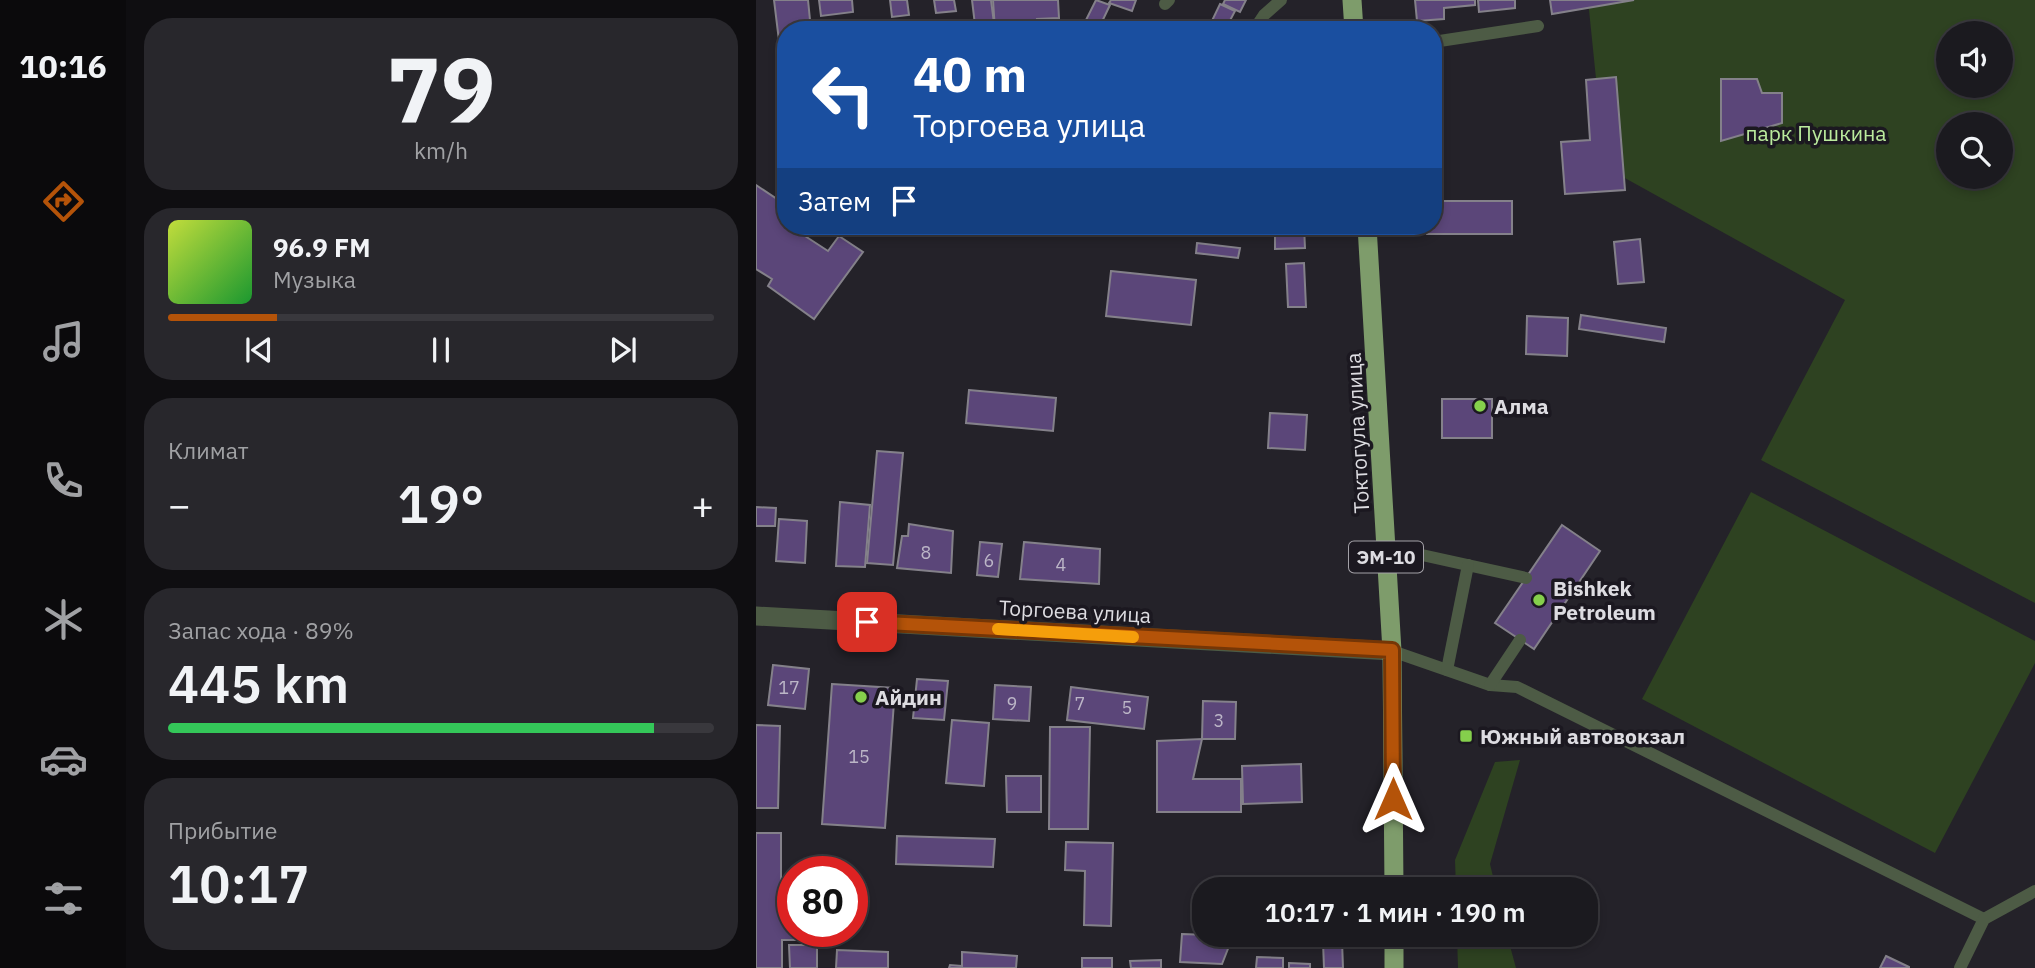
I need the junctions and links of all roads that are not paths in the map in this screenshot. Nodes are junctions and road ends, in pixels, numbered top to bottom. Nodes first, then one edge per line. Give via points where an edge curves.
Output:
1 (1281, 0) edge
2 (1352, 0) edge
3 (1260, 21) edge
4 (1353, 21) edge
5 (1538, 26) dead end
6 (1442, 41) edge
7 (1368, 235) edge
8 (1387, 561) junction
9 (1468, 565) junction
10 (1525, 578) dead end
11 (756, 616) edge
12 (1520, 640) dead end
13 (1392, 650) junction
14 (1447, 670) junction
15 (1490, 685) junction
16 (1394, 877) edge
17 (2035, 891) edge
18 (1984, 919) junction
19 (1394, 947) edge
20 (1395, 968) edge
21 (1960, 968) edge

1 - 3 lane
2 - 4 highway
5 - 6 lane
7 - 8 highway, Токтогула улица / ЭМ-10
8 - 9 lane via 1422,555
8 - 13 highway, Токтогула улица / ЭМ-10
9 - 10 lane
9 - 14 lane
11 - 13 street, Торгоева улица
12 - 15 lane
13 - 14 lane
13 - 16 highway, Токтогула улица / ЭМ-10
14 - 15 lane
15 - 18 lane via 1517,687
17 - 18 lane
18 - 21 lane
19 - 20 highway

